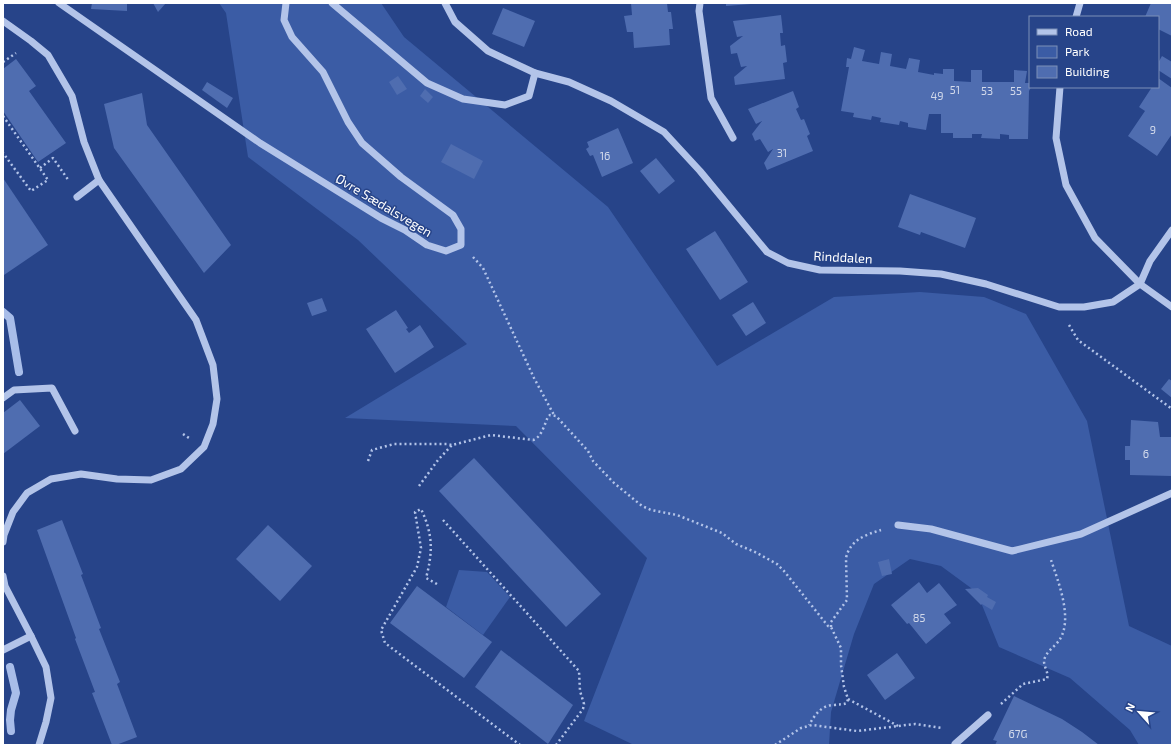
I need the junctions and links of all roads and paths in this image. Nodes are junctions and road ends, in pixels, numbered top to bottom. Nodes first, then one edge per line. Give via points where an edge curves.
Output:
1 (59, 3) edge
2 (286, 3) edge
3 (332, 3) edge
4 (445, 3) edge
5 (700, 3) edge
6 (1080, 3) edge
7 (1076, 16) edge
8 (3, 21) edge
9 (535, 73) junction
10 (1060, 88) edge
11 (3, 116) edge
12 (733, 138) dead end
13 (3, 153) edge
14 (40, 168) junction
15 (68, 180) dead end
16 (99, 180) junction
17 (77, 198) dead end
18 (1172, 230) edge
19 (461, 245) junction
20 (1140, 284) junction
21 (1059, 307) junction
22 (1172, 307) edge
23 (3, 398) edge
24 (1172, 409) edge
25 (554, 415) junction
26 (74, 430) dead end
27 (452, 445) junction
28 (368, 461) dead end
29 (419, 486) dead end
30 (1172, 493) edge
31 (443, 520) dead end
32 (898, 525) joint
33 (3, 542) edge
34 (1046, 543) junction
35 (3, 576) edge
36 (437, 584) dead end
37 (832, 627) junction
38 (31, 636) junction
39 (3, 650) edge
40 (848, 699) junction
41 (988, 715) joint
42 (810, 725) junction
43 (898, 726) junction
44 (942, 728) dead end
45 (956, 744) edge
46 (39, 745) edge
47 (520, 745) edge
48 (556, 745) edge
49 (775, 745) edge

1 - 19 street, Øvre Sædalsvegen via 260,143 381,218 427,245 446,251
2 - 19 street via 284,20 292,37 323,72 348,122 362,143 401,177 453,215 461,229
3 - 9 street via 427,84 463,99 505,105 529,96
4 - 9 street, Rinddalen via 455,22 488,51
5 - 12 street via 711,98
6 - 7 street
8 - 16 street via 48,55 72,96 84,142
9 - 21 street, Rinddalen via 569,82 611,100 664,132 767,252 788,263 820,270 941,274 986,284
10 - 20 street via 1056,138 1066,185 1095,238
11 - 14 path
13 - 14 path via 31,191 48,180
14 - 15 path via 53,158
16 - 17 street
16 - 33 street via 196,320 213,365 218,399 213,424 204,447 181,469 151,480 81,474 51,479 27,493 14,512
18 - 20 street via 1150,261
19 - 25 path via 483,268
20 - 21 street, Rinddalen via 1113,302 1084,307
20 - 22 street
21 - 24 path via 1078,340
23 - 26 street via 14,390 52,388
25 - 27 path via 548,417 540,435 533,440 491,435
25 - 37 path via 614,483 642,506 704,525 776,564 784,570 828,626
27 - 28 path via 394,444 372,450
27 - 29 path
30 - 34 street via 1081,534
31 - 48 path via 579,671 584,709
32 - 34 street via 931,529 1012,552
32 - 37 path via 861,537 847,552 847,600 831,622
34 - 41 path via 1064,604 1064,630 1060,639 1047,653 1044,662 1047,679 1023,684
35 - 38 street via 5,586
36 - 47 path via 426,578 431,553 430,531 421,509 415,512 421,548 417,567 381,630 385,643
37 - 40 path via 841,648 844,687
38 - 39 street
38 - 46 street via 46,668 51,698
40 - 42 path via 847,703 840,706 835,704 821,708
40 - 43 path
41 - 45 street
42 - 43 path via 857,731
42 - 49 path
43 - 44 path via 915,724

